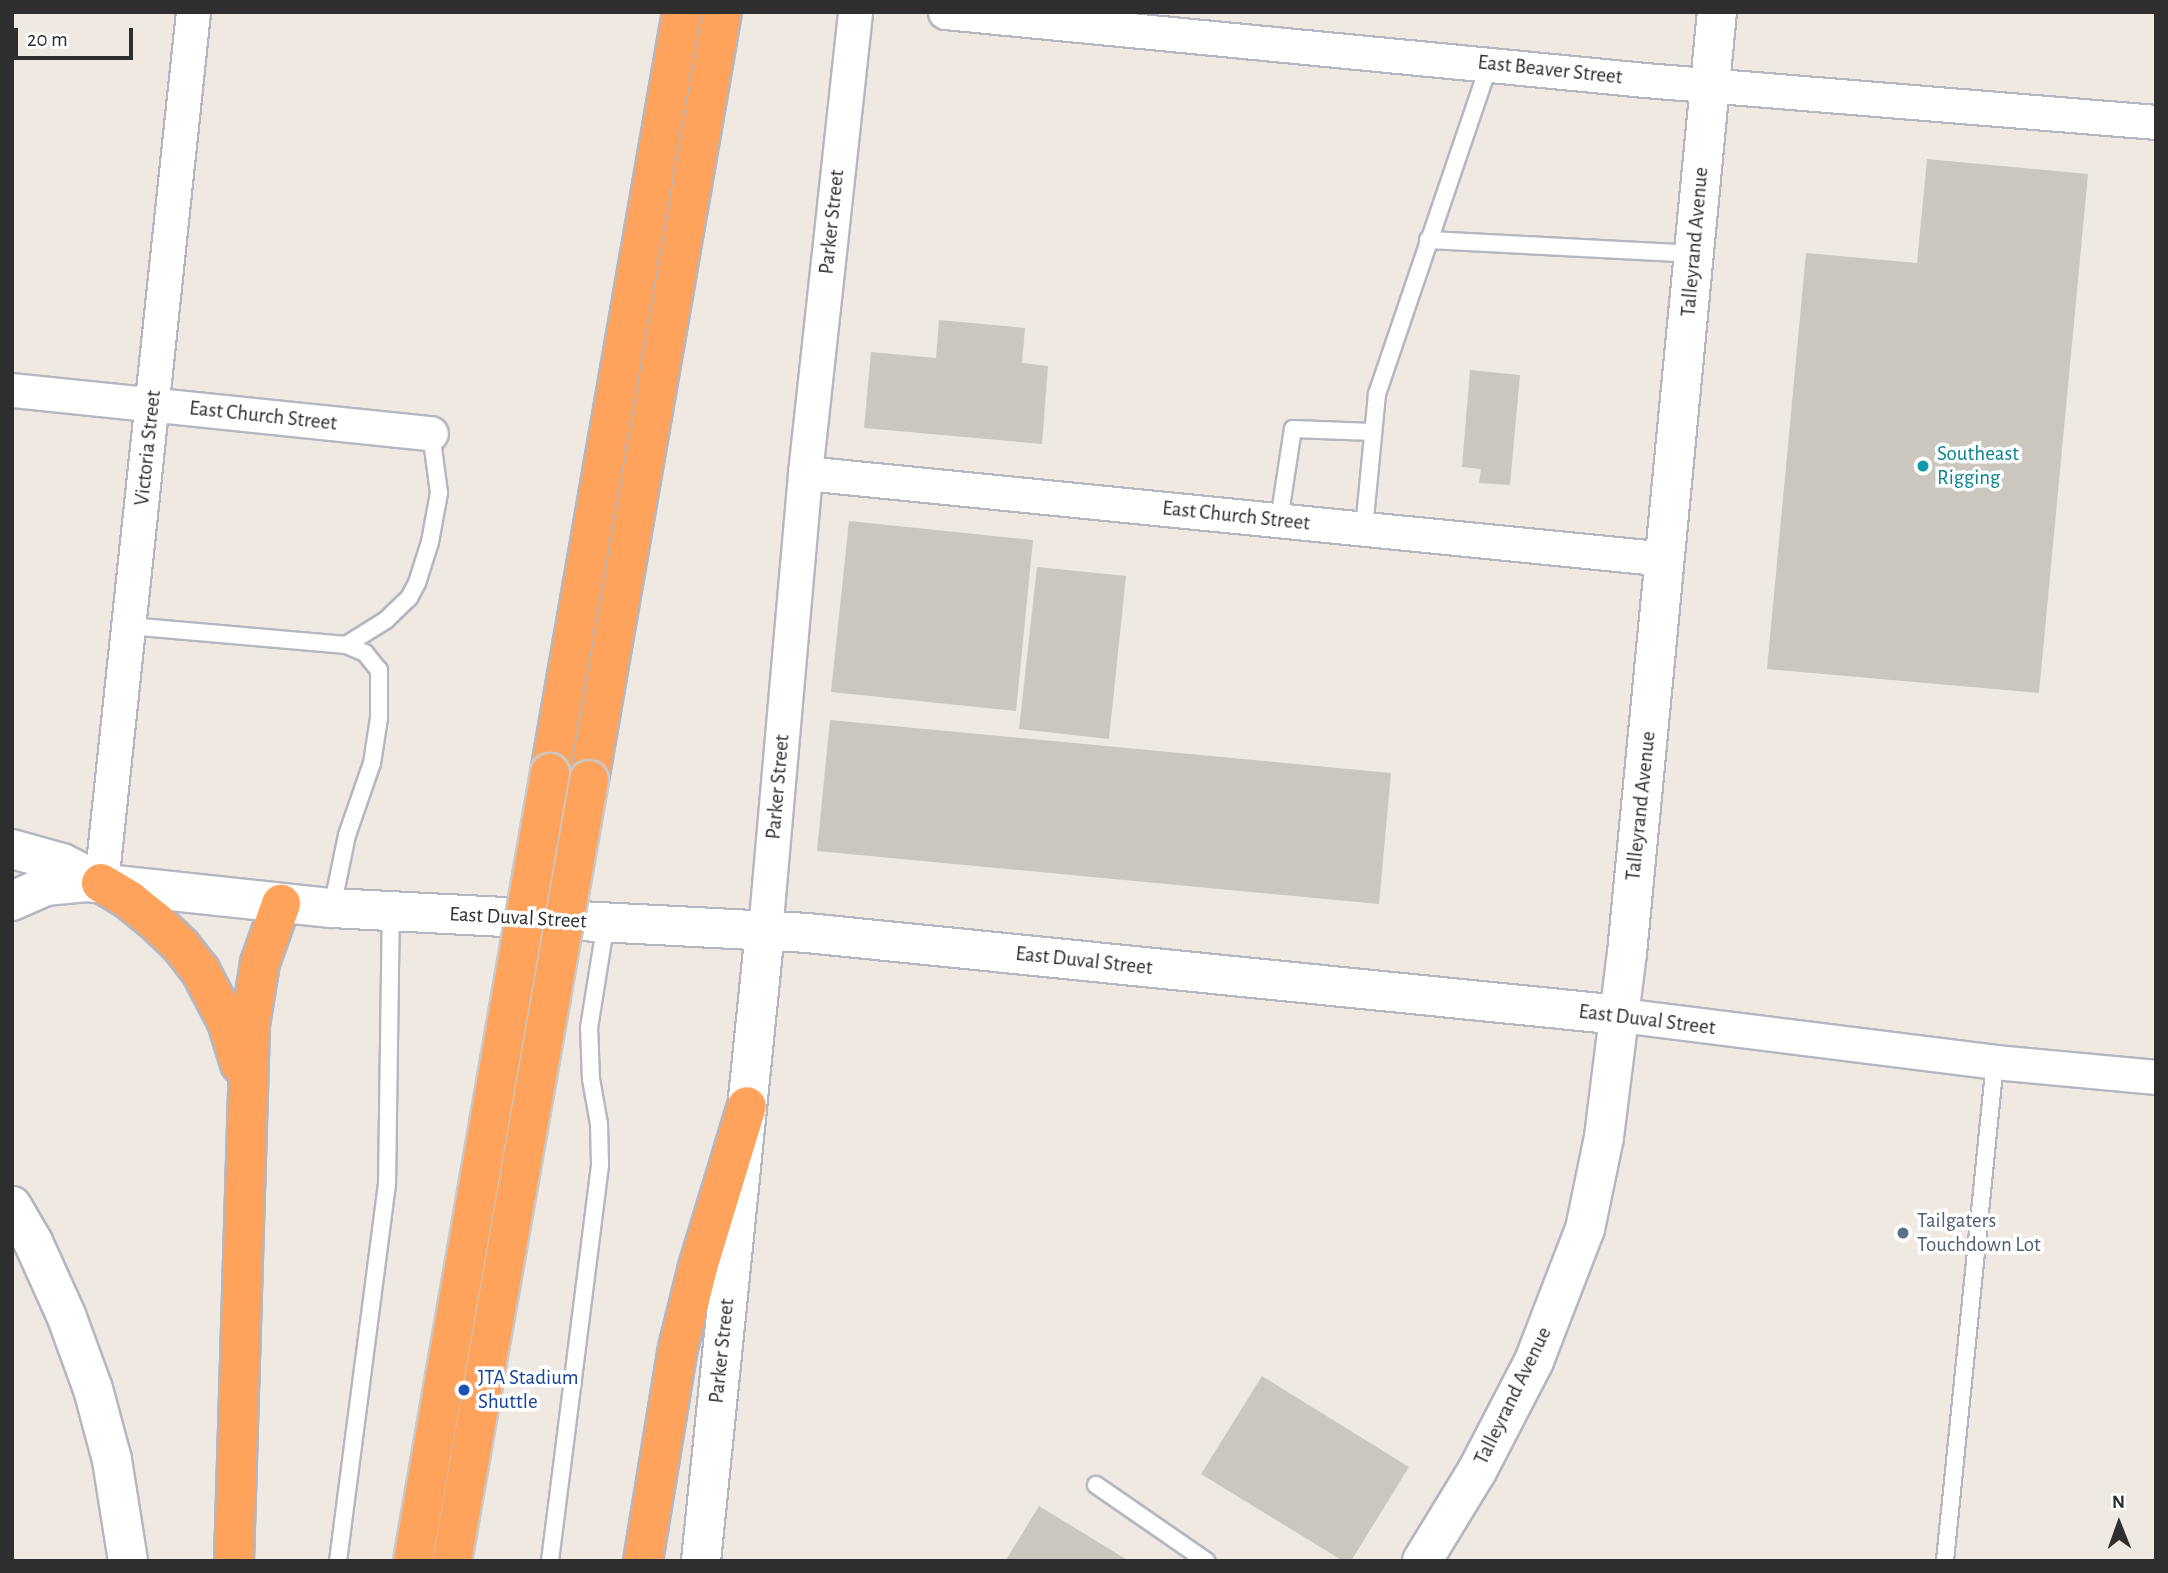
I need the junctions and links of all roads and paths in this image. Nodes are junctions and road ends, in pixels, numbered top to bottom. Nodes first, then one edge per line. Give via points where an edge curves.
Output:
1 (193, 12) edge
2 (682, 12) edge
3 (723, 12) edge
4 (855, 12) edge
5 (945, 12) edge
6 (1717, 12) edge
7 (1489, 65) junction
8 (1710, 85) junction
9 (2156, 122) edge
10 (1428, 240) junction
11 (1694, 254) junction
12 (12, 390) edge
13 (152, 404) junction
14 (1373, 432) junction
15 (431, 433) joint
16 (805, 473) junction
17 (1279, 520) junction
18 (1364, 529) junction
19 (1666, 559) junction
20 (129, 626) junction
21 (346, 645) junction
22 (12, 849) edge
23 (101, 883) junction
24 (12, 901) edge
25 (281, 904) junction
26 (332, 908) junction
27 (391, 912) junction
28 (606, 922) junction
29 (765, 931) junction
30 (1620, 1015) junction
31 (1995, 1062) junction
32 (2156, 1077) edge
33 (747, 1106) junction
34 (247, 1110) junction
35 (12, 1206) edge
36 (1096, 1485) dead end
37 (128, 1561) edge
38 (234, 1561) edge
39 (338, 1561) edge
40 (413, 1561) edge
41 (452, 1561) edge
42 (550, 1561) edge
43 (643, 1561) edge
44 (701, 1561) edge
45 (1206, 1561) edge
46 (1422, 1561) edge
47 (1945, 1561) edge

1 - 13 street, Victoria Street
2 - 40 highway, bridge
3 - 41 highway, bridge
4 - 16 street, Parker Street
5 - 7 street, East Beaver Street
6 - 8 street, Talleyrand Avenue
7 - 8 street, East Beaver Street
7 - 10 lane
8 - 9 street, East Beaver Street
8 - 11 street, Talleyrand Avenue
10 - 11 lane
10 - 14 lane via 1377,394
11 - 19 street, Talleyrand Avenue
12 - 13 street, East Church Street
13 - 15 street, East Church Street
13 - 20 street, Victoria Street
14 - 17 lane via 1293,429
14 - 18 lane
15 - 21 lane via 439,493 417,583 387,620
16 - 17 street, East Church Street
16 - 29 street, Parker Street
17 - 18 street, East Church Street
18 - 19 street, East Church Street
19 - 30 street, Talleyrand Avenue
20 - 21 lane
20 - 23 street, Victoria Street
21 - 26 lane via 365,653 379,670 381,693 372,763 347,835
22 - 23 street via 62,863
23 - 24 street, East Duval Street via 45,886
23 - 25 street, East Duval Street
23 - 34 highway via 154,920 200,970 237,1049
25 - 26 street, East Duval Street
25 - 34 highway via 254,994
26 - 27 street, East Duval Street
27 - 28 street, East Duval Street
27 - 39 lane via 387,1186
28 - 29 street, East Duval Street
28 - 42 lane via 589,1028 600,1166
29 - 30 street, East Duval Street
29 - 33 street, Parker Street
30 - 31 street, East Duval Street
30 - 46 street, Talleyrand Avenue via 1604,1137 1585,1228 1534,1361
31 - 32 street, East Duval Street
31 - 47 lane
33 - 43 highway via 681,1338
33 - 44 street, Parker Street
34 - 38 highway
35 - 37 street via 66,1315 93,1389 112,1460
36 - 45 lane

